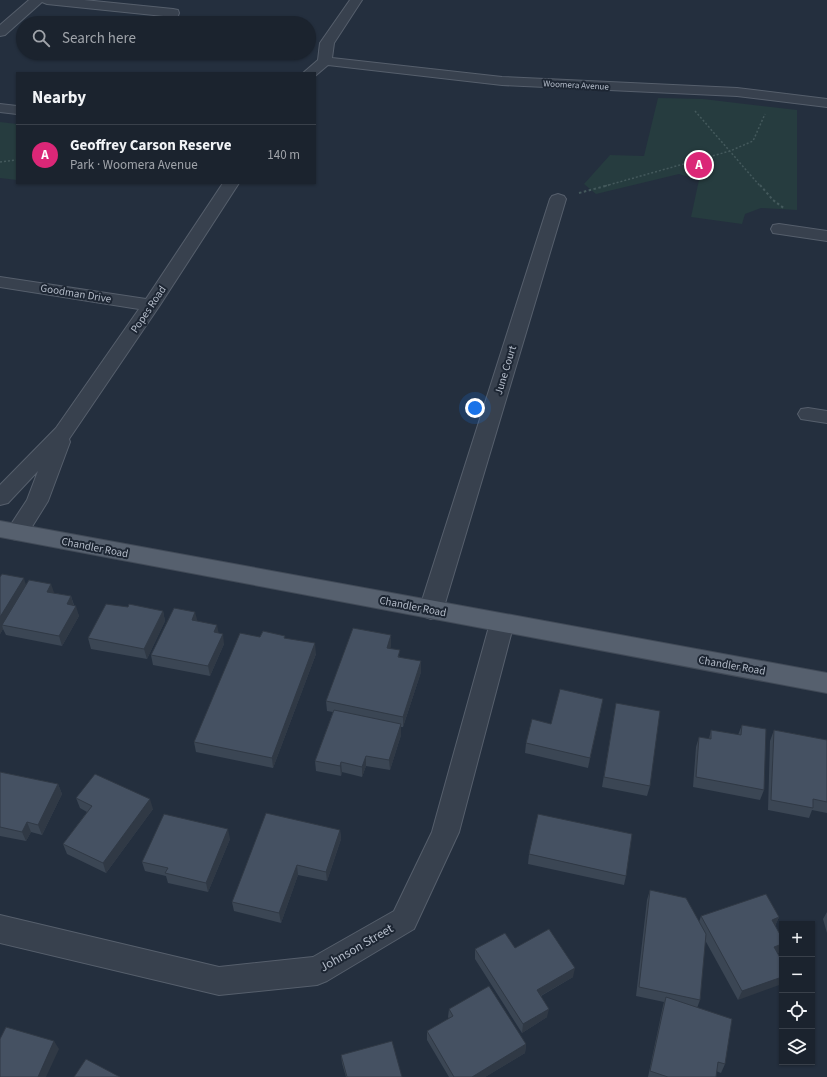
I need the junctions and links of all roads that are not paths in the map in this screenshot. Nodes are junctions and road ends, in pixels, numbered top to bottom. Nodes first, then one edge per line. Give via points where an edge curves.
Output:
1 (37, 0) edge
2 (47, 0) edge
3 (356, 0) edge
4 (173, 13) dead end
5 (18, 16) edge
6 (16, 18) edge
7 (0, 32) edge
8 (325, 61) junction
9 (311, 72) edge
10 (827, 103) edge
11 (0, 108) edge
12 (16, 110) edge
13 (231, 184) edge
14 (558, 199) road end
15 (779, 229) dead end
16 (820, 235) edge
17 (0, 282) edge
18 (151, 305) junction
19 (808, 414) dead end
20 (827, 417) edge
21 (63, 433) junction
22 (0, 498) edge
23 (8, 530) edge
24 (431, 610) junction
25 (502, 623) junction
26 (827, 683) edge
27 (0, 929) edge

1 - 5 street
2 - 4 street
3 - 8 street via 327,44
6 - 7 street
8 - 9 street
8 - 10 street, Woomera Avenue via 502,81 675,88
11 - 12 street
13 - 18 street, Popes Road
14 - 24 street, June Court
15 - 16 street
17 - 18 street, Goodman Drive
18 - 21 street, Popes Road
19 - 20 street
21 - 22 street, Popes Road
21 - 23 street, Popes Road via 37,501
23 - 24 main road, Chandler Road
24 - 25 main road, Chandler Road
25 - 26 main road, Chandler Road
25 - 27 street, Johnson Street via 446,832 404,920 317,970 219,981

